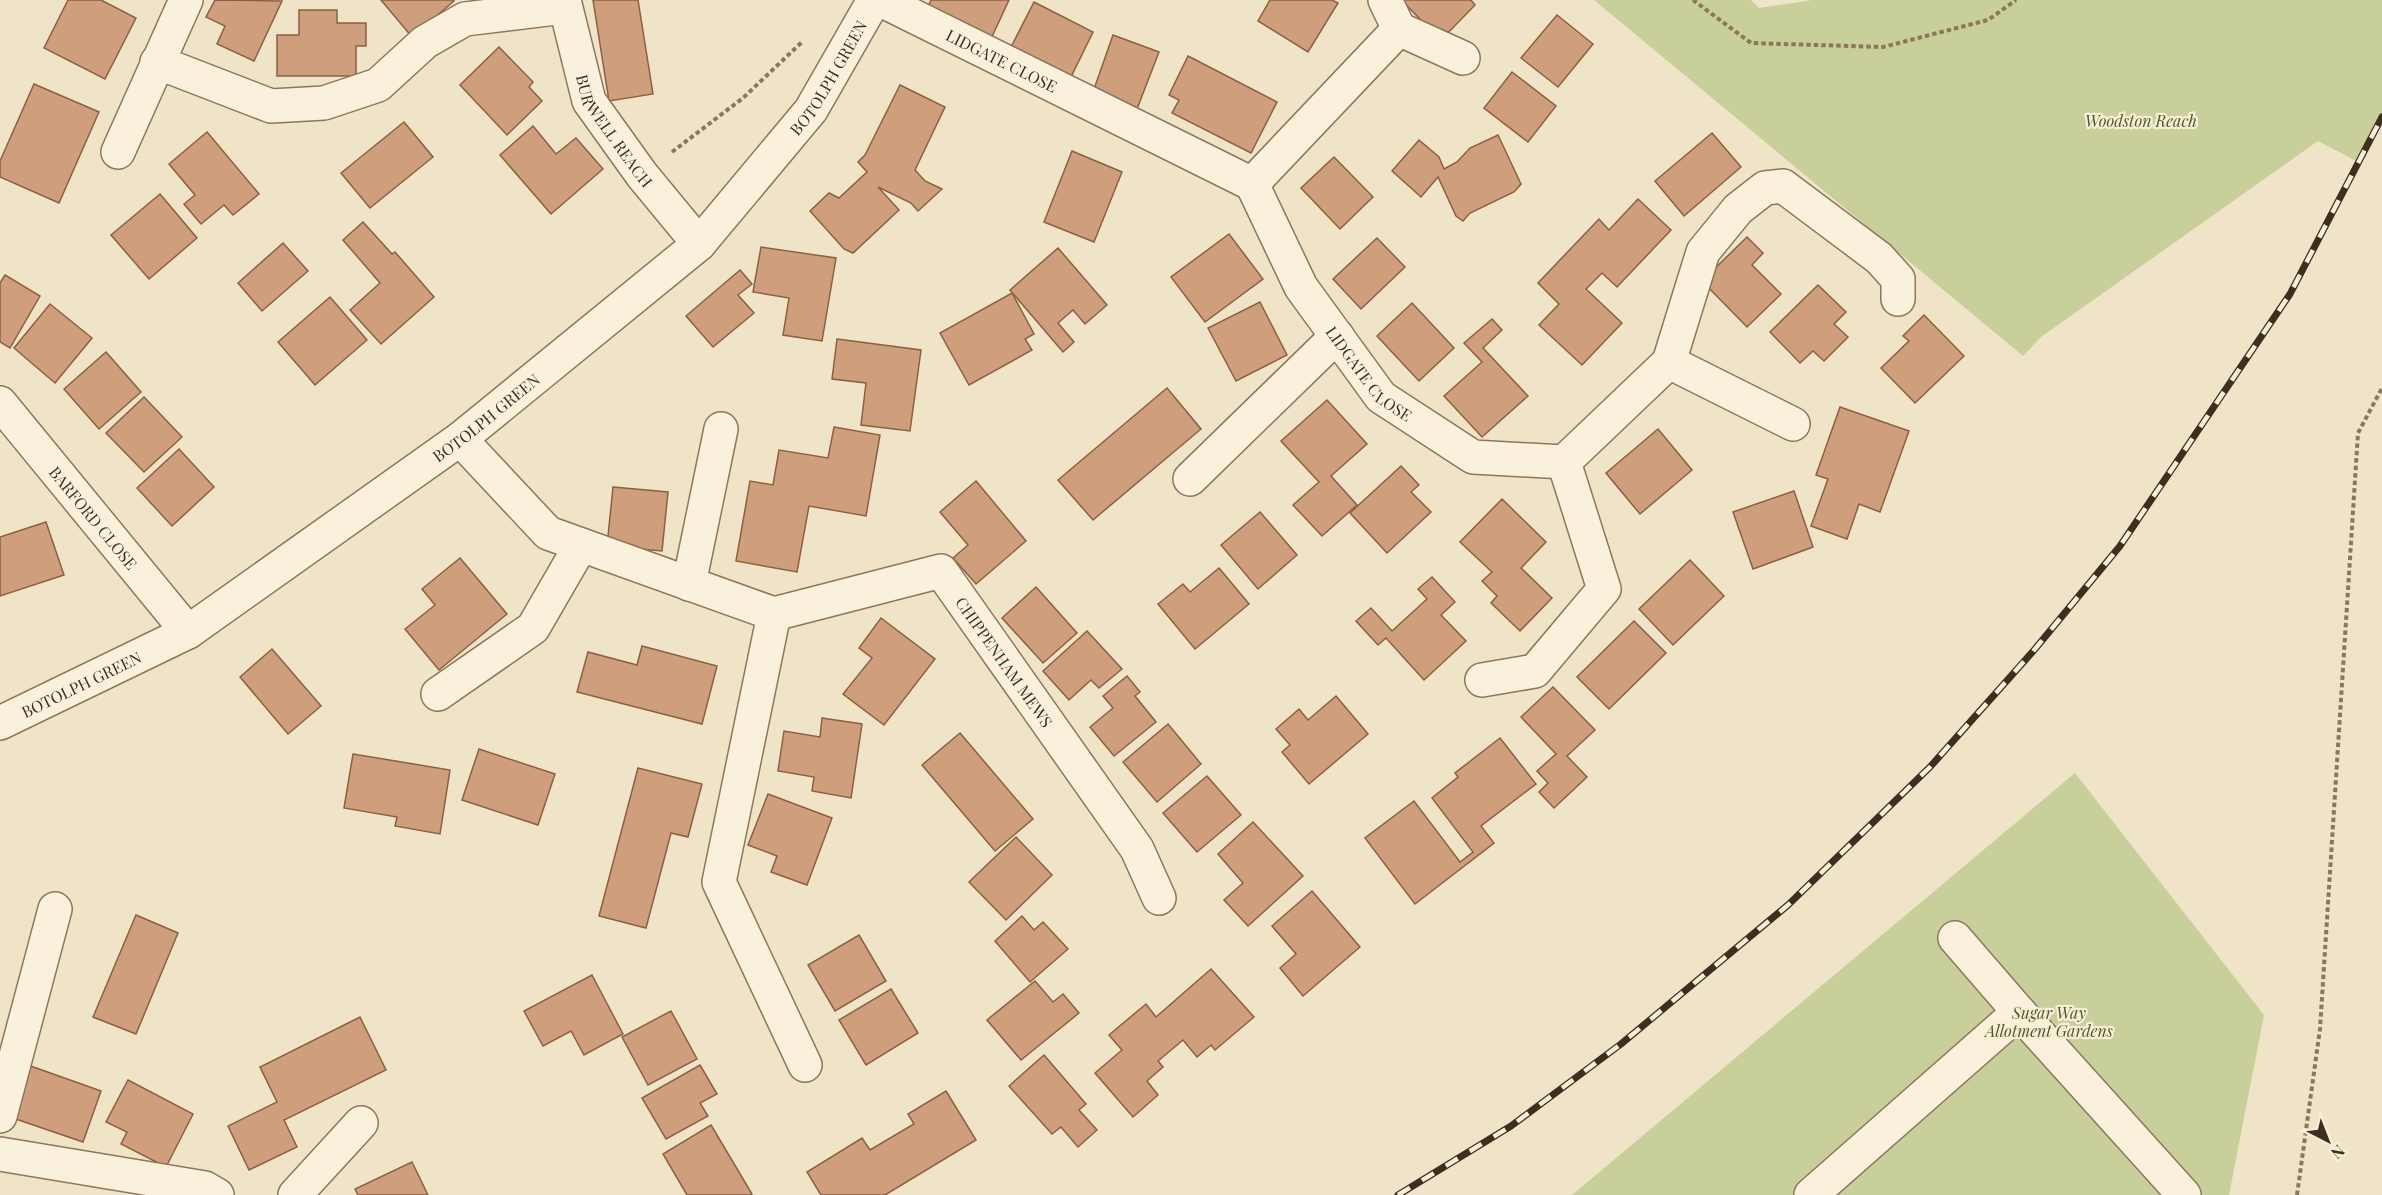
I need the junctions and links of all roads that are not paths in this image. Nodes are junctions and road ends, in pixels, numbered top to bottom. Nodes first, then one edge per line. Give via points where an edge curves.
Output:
1 (186, 0) edge
2 (874, 0) edge
3 (880, 0) edge
4 (1385, 0) edge
5 (564, 4) edge
6 (1399, 29) junction
7 (1463, 58) dead end
8 (157, 62) junction
9 (117, 152) dead end
10 (1252, 184) junction
11 (699, 244) junction
12 (1898, 299) dead end
13 (1337, 336) junction
14 (1669, 362) junction
15 (0, 403) edge
16 (1792, 424) dead end
17 (721, 429) dead end
18 (460, 439) junction
19 (1564, 462) junction
20 (1190, 479) dead end
21 (581, 545) junction
22 (689, 584) junction
23 (774, 614) junction
24 (188, 632) junction
25 (1482, 680) dead end
26 (438, 694) dead end
27 (0, 723) edge
28 (1159, 898) dead end
29 (55, 909) dead end
30 (1955, 938) dead end
31 (2019, 1012) junction
32 (805, 1065) dead end
33 (0, 1116) edge
34 (361, 1123) dead end
35 (0, 1154) edge
36 (217, 1195) edge
37 (295, 1195) edge
38 (1811, 1195) edge
39 (2184, 1195) edge

1 - 8 street
2 - 11 street, BOTOLPH GREEN via 811,110
3 - 10 street, LIDGATE CLOSE
4 - 6 street
5 - 8 street via 465,19 425,42 378,85 324,103 271,106
5 - 11 street, BURWELL REACH via 590,101 642,175
6 - 7 street
6 - 10 street
8 - 9 street
10 - 13 street, LIDGATE CLOSE via 1301,287
11 - 18 street, BOTOLPH GREEN
12 - 14 street via 1898,279 1879,258 1783,186 1765,188 1738,209 1703,252
13 - 19 street, LIDGATE CLOSE via 1381,397 1473,457
13 - 20 street
14 - 16 street
14 - 19 street
15 - 24 street, BARFORD CLOSE
17 - 22 street
18 - 21 street via 548,533
18 - 24 street, BOTOLPH GREEN
19 - 25 street via 1604,589 1535,671
21 - 22 street
21 - 26 street via 533,628
22 - 23 street
23 - 28 street, CHIPPENHAM MEWS via 941,572 1137,849
23 - 32 street via 719,882
24 - 27 street, BOTOLPH GREEN
29 - 33 street
30 - 31 street
31 - 38 street
31 - 39 street
34 - 37 street
35 - 36 street via 205,1188

